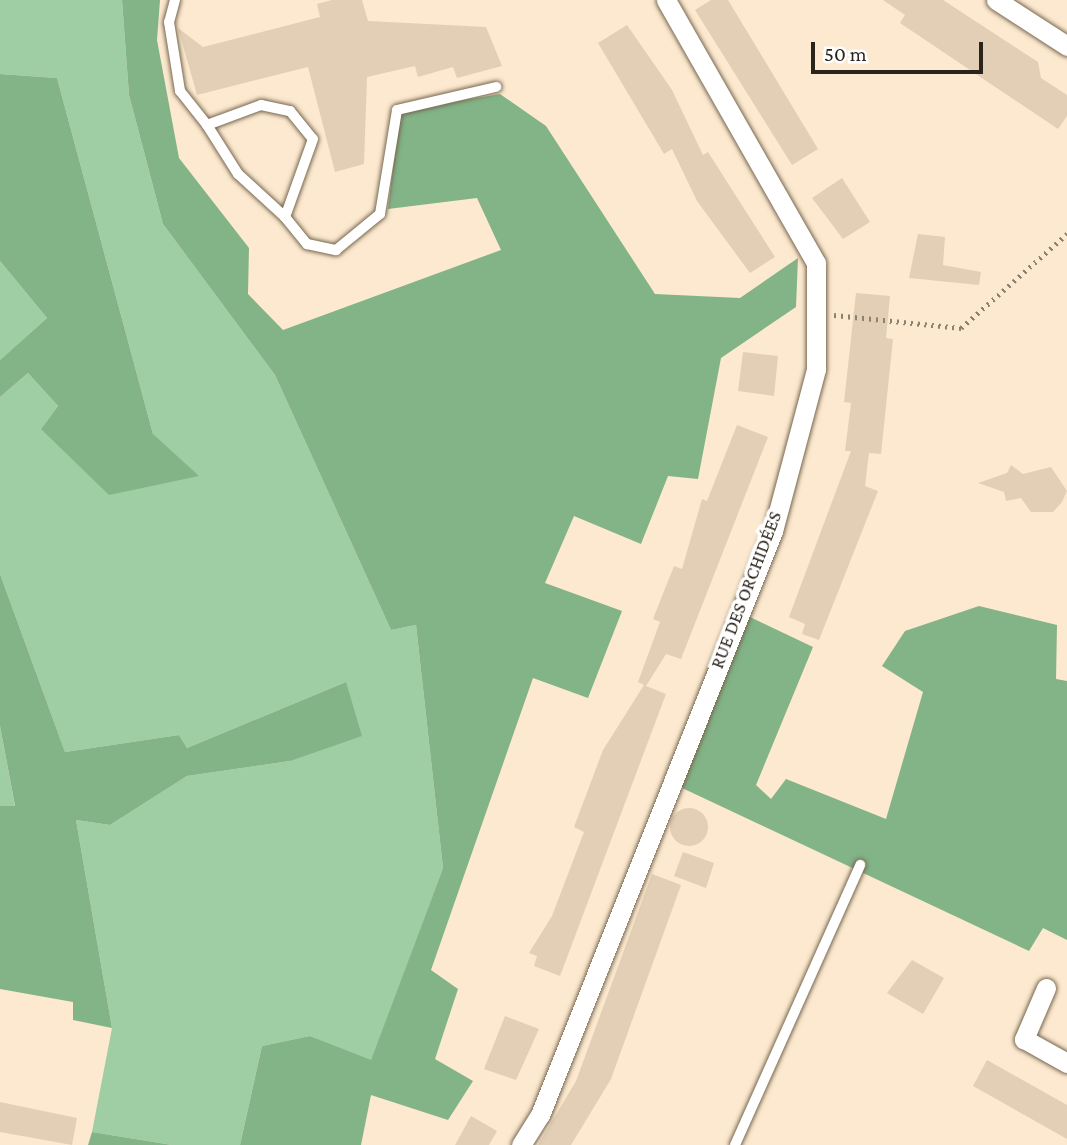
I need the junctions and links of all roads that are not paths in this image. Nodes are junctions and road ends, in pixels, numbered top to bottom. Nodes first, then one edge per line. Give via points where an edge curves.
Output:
1 (175, 0) edge
2 (666, 0) edge
3 (996, 0) edge
4 (1067, 46) edge
5 (496, 87) dead end
6 (207, 125) junction
7 (285, 217) junction
8 (860, 865) dead end
9 (1046, 988) dead end
10 (1067, 1063) edge
11 (521, 1145) edge
12 (735, 1145) edge

1 - 6 lane via 169,22 180,92
2 - 11 street, RUE DES ORCHIDÉES via 816,263 816,369 773,531 540,1115
3 - 4 street
5 - 7 lane via 397,110 380,214 336,250 307,244
6 - 7 lane via 238,174
6 - 7 lane via 261,105 290,111 313,139
8 - 12 lane
9 - 10 street via 1024,1039

